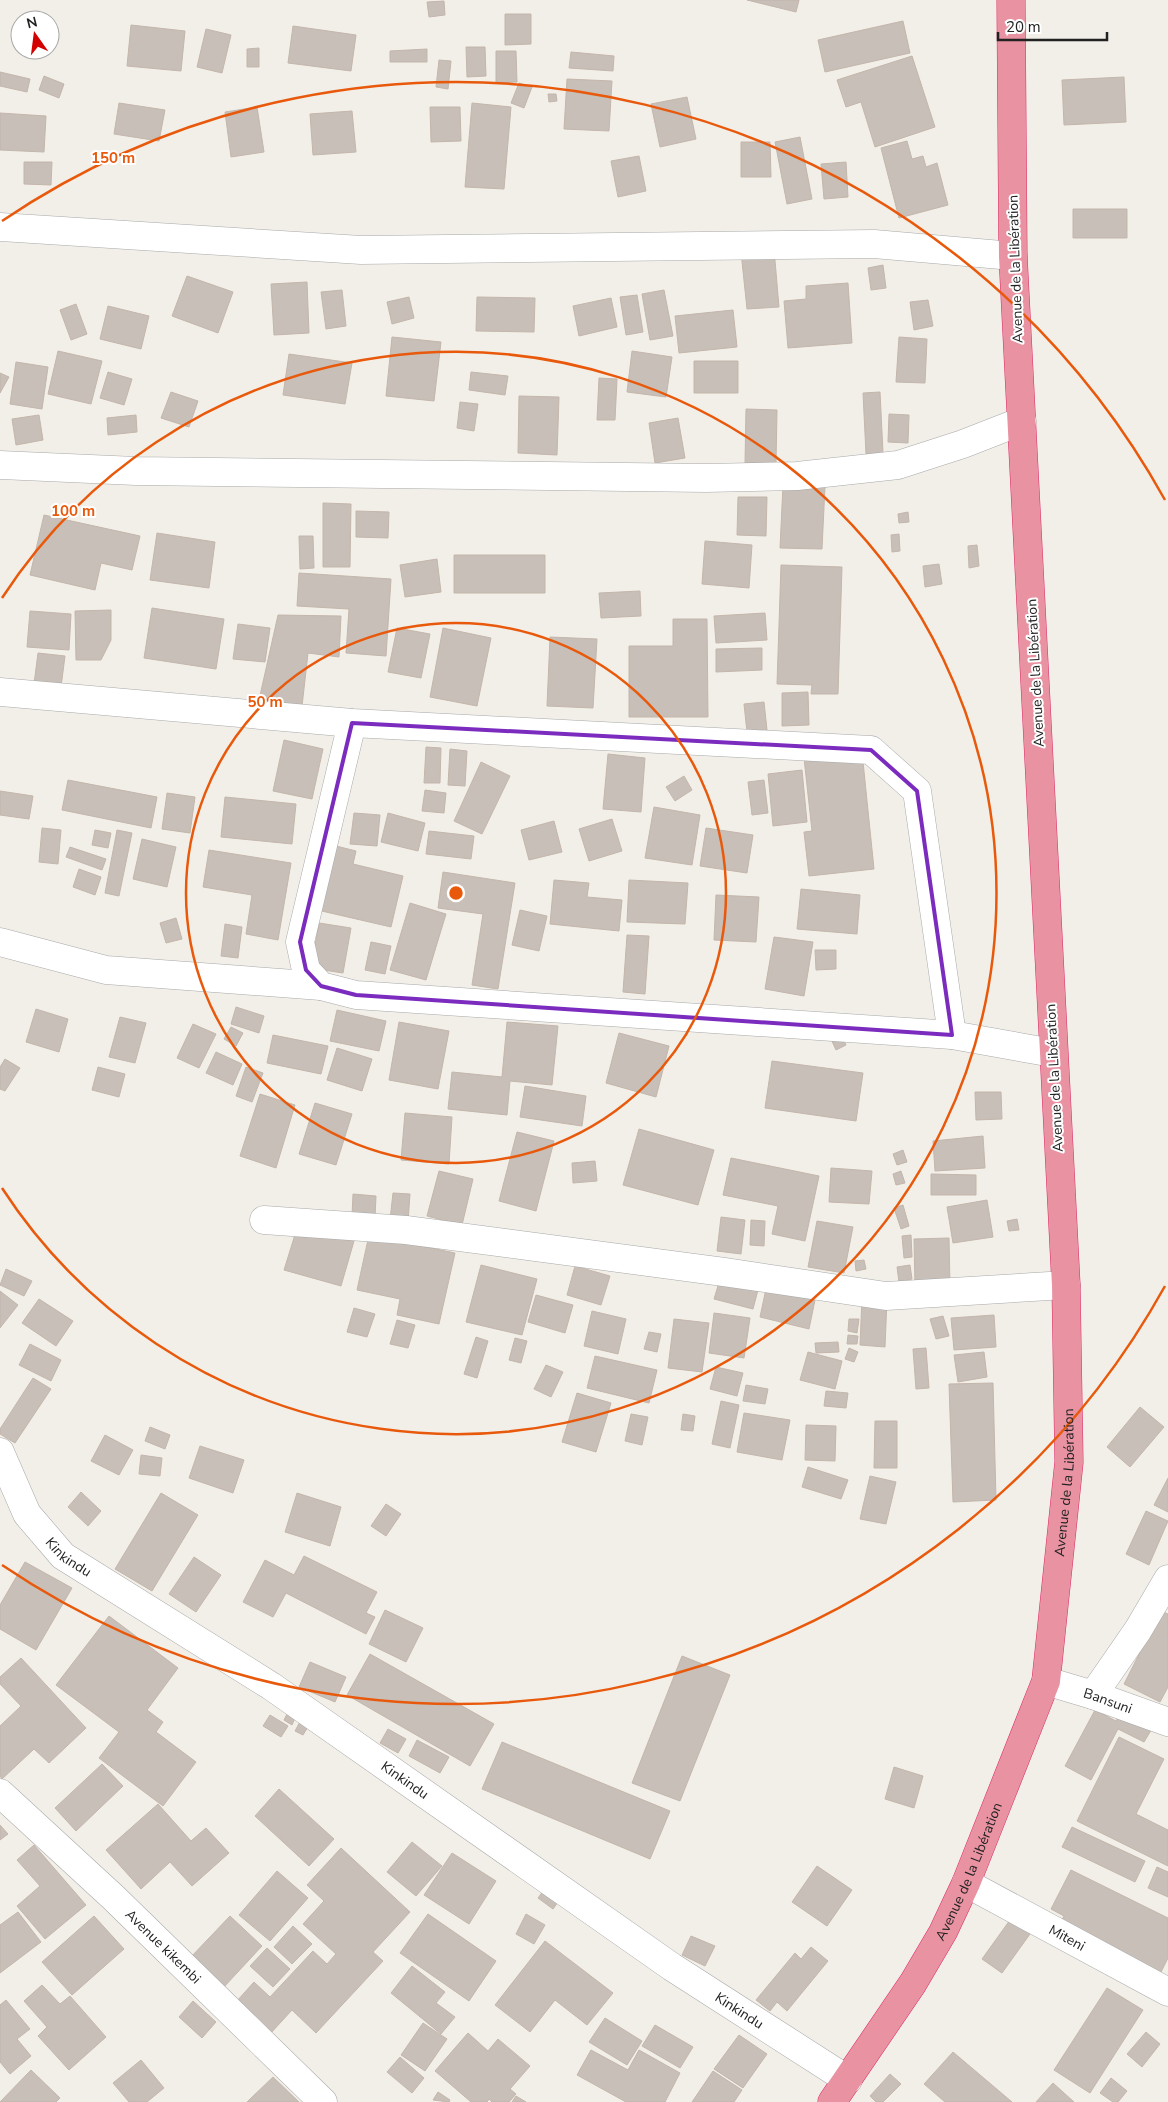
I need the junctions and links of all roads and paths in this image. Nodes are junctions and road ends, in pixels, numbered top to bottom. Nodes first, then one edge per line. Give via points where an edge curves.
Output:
1 (1011, 0) edge
2 (0, 227) edge
3 (1013, 256) junction
4 (1022, 421) junction
5 (0, 465) edge
6 (0, 692) edge
7 (352, 723) junction
8 (0, 942) edge
9 (321, 986) junction
10 (952, 1035) junction
11 (1053, 1053) junction
12 (264, 1220) dead end
13 (1066, 1285) junction
14 (0, 1452) edge
15 (1168, 1579) edge
16 (1046, 1681) junction
17 (1093, 1695) junction
18 (1168, 1722) edge
19 (0, 1793) edge
20 (966, 1883) junction
21 (1168, 1992) edge
22 (837, 2096) edge
23 (323, 2102) edge

1 - 3 highway, Avenue de la Libération
2 - 3 street via 361,250 874,244
3 - 4 highway, Avenue de la Libération
4 - 5 street via 898,465 797,476 706,478 136,471
4 - 11 highway, Avenue de la Libération
6 - 7 street
7 - 9 street via 300,942 306,970
7 - 10 street via 871,750 917,791
8 - 9 street via 106,970
9 - 10 street via 356,995
10 - 11 street
11 - 13 highway, Avenue de la Libération
12 - 13 street via 406,1230 886,1296
13 - 16 highway, Avenue de la Libération via 1069,1462
14 - 22 street, Kinkindu via 27,1514 62,1556 271,1686 672,1967
15 - 17 street
16 - 17 street, Bansuni
16 - 20 highway, Avenue de la Libération
17 - 18 street, Bansuni
19 - 23 street, Avenue kikembi via 114,1898
20 - 21 street, Miteni
20 - 22 highway, Avenue de la Libération via 943,1932

